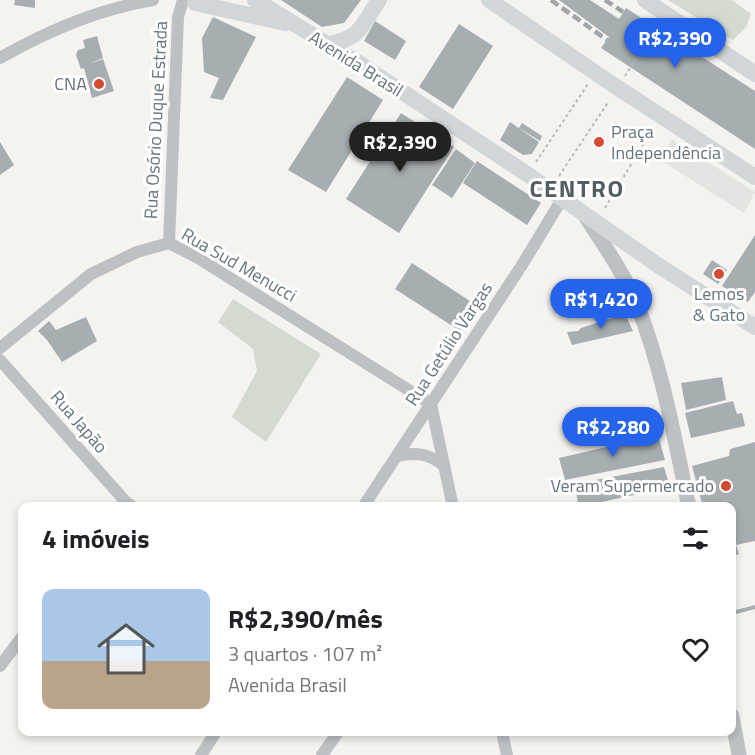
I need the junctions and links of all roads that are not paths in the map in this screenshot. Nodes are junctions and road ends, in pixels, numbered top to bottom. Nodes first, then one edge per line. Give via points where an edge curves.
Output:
1 (153, 0) edge
2 (255, 0) edge
3 (379, 0) edge
4 (489, 0) edge
5 (645, 0) edge
6 (194, 1) edge
7 (297, 27) junction
8 (355, 36) junction
9 (327, 44) junction
10 (0, 58) edge
11 (357, 62) junction
12 (752, 66) edge
13 (755, 177) edge
14 (556, 195) junction
15 (590, 218) junction
16 (169, 243) junction
17 (755, 327) edge
18 (0, 348) edge
19 (0, 360) edge
20 (431, 404) junction
21 (397, 456) junction
22 (444, 466) junction
23 (123, 502) edge
24 (366, 502) edge
25 (452, 502) edge
26 (688, 502) edge
27 (18, 642) edge
28 (0, 666) edge
29 (213, 736) edge
30 (334, 736) edge
31 (503, 736) edge
32 (736, 736) edge
33 (201, 755) edge
34 (322, 755) edge
35 (507, 755) edge
36 (739, 755) edge

1 - 10 street via 80,20
2 - 7 main road, Avenida Brasil
3 - 8 main road
4 - 13 main road
5 - 12 main road
6 - 7 main road
6 - 16 street, Rua Osório Duque Estrada via 178,17
7 - 9 main road, Avenida Brasil
8 - 9 main road
8 - 11 main road
9 - 11 main road, Avenida Brasil
11 - 14 main road, Avenida Brasil
14 - 15 main road, Avenida Brasil
14 - 20 street, Rua Getúlio Vargas via 522,265
15 - 17 main road, Avenida Brasil
15 - 26 street via 638,307 654,354
16 - 18 street, Rua Sud Menucci via 137,252 91,274
16 - 20 street, Rua Sud Menucci
19 - 23 street, Rua Japão
20 - 21 street, Rua Getúlio Vargas
20 - 22 street
21 - 22 street via 427,455
21 - 24 street, Rua Getúlio Vargas
22 - 25 street
27 - 28 street
29 - 33 street
30 - 34 street
31 - 35 street
32 - 36 street

